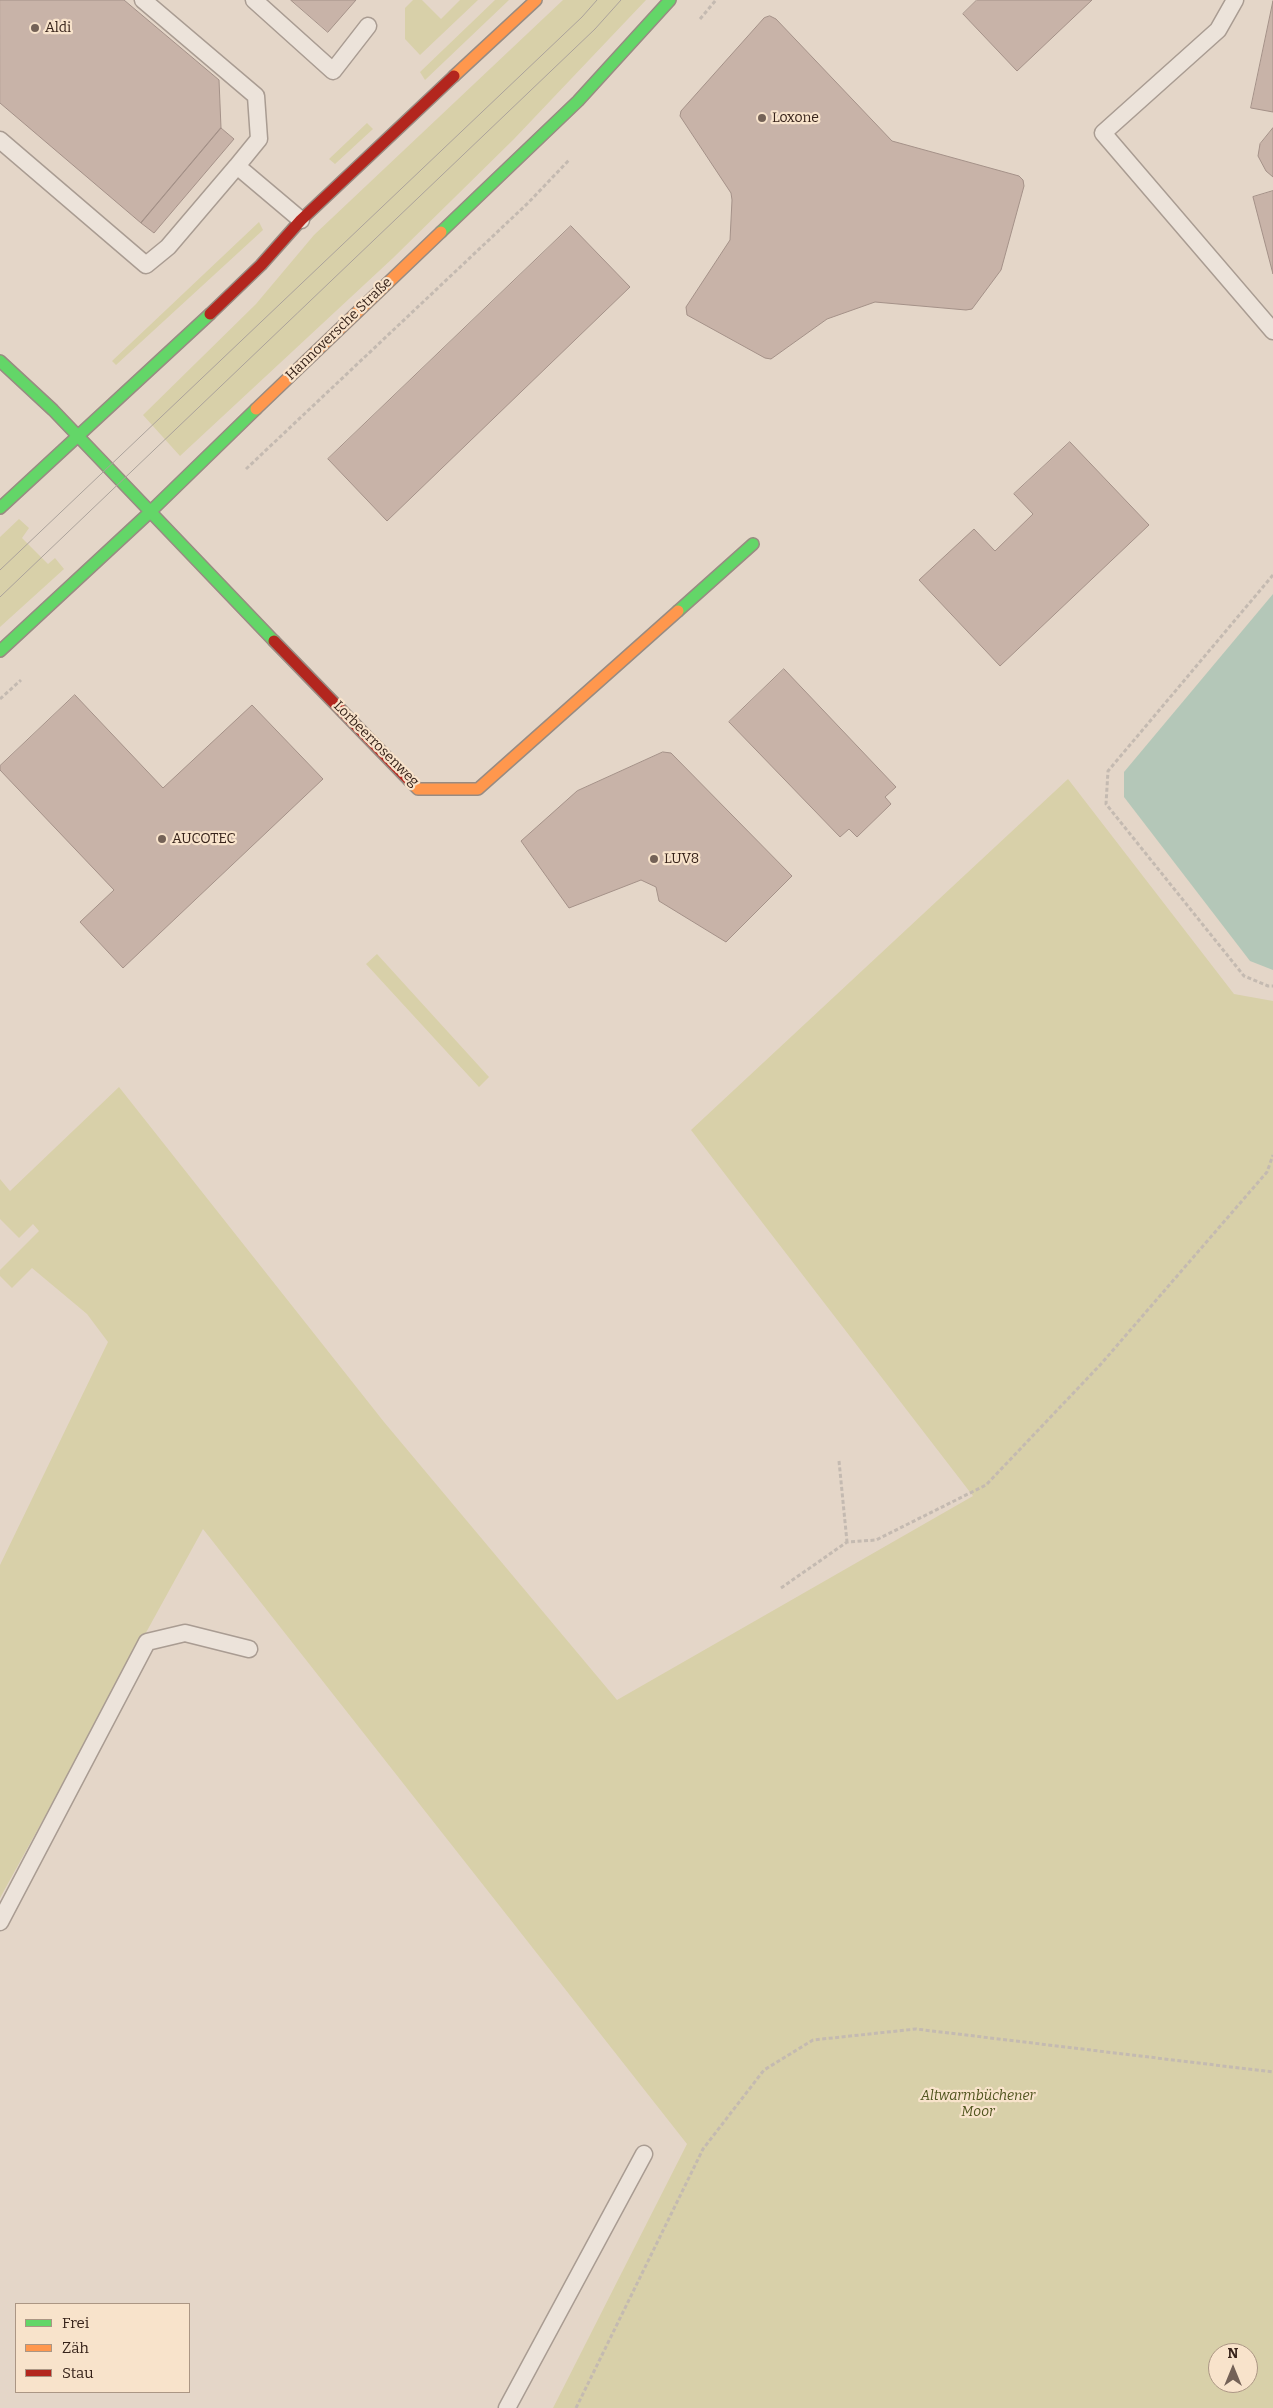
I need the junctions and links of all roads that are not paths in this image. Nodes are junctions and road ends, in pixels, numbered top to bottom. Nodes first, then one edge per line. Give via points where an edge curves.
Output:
1 (143, 0) edge
2 (254, 0) edge
3 (536, 0) edge
4 (670, 0) edge
5 (1235, 0) edge
6 (368, 26) dead end
7 (0, 140) edge
8 (237, 166) junction
9 (301, 220) junction
10 (1273, 331) edge
11 (0, 361) edge
12 (78, 437) junction
13 (0, 508) edge
14 (150, 512) junction
15 (753, 544) dead end
16 (0, 651) edge
17 (249, 1649) dead end
18 (0, 1922) edge
19 (644, 2154) dead end
20 (507, 2408) edge

1 - 8 lane via 256,96 259,139
2 - 6 lane via 333,71
3 - 9 main road
4 - 14 main road, Hannoversche Straße via 578,101
5 - 10 lane via 1218,30 1102,134
7 - 8 lane via 146,265 168,247
8 - 9 lane
9 - 12 main road via 261,265
11 - 12 main road, Lorbeerrosenweg
12 - 13 main road
12 - 14 main road, Lorbeerrosenweg
14 - 15 main road, Lorbeerrosenweg via 418,789 478,789
14 - 16 main road, Hannoversche Straße
17 - 18 lane via 185,1633 147,1642
19 - 20 lane

